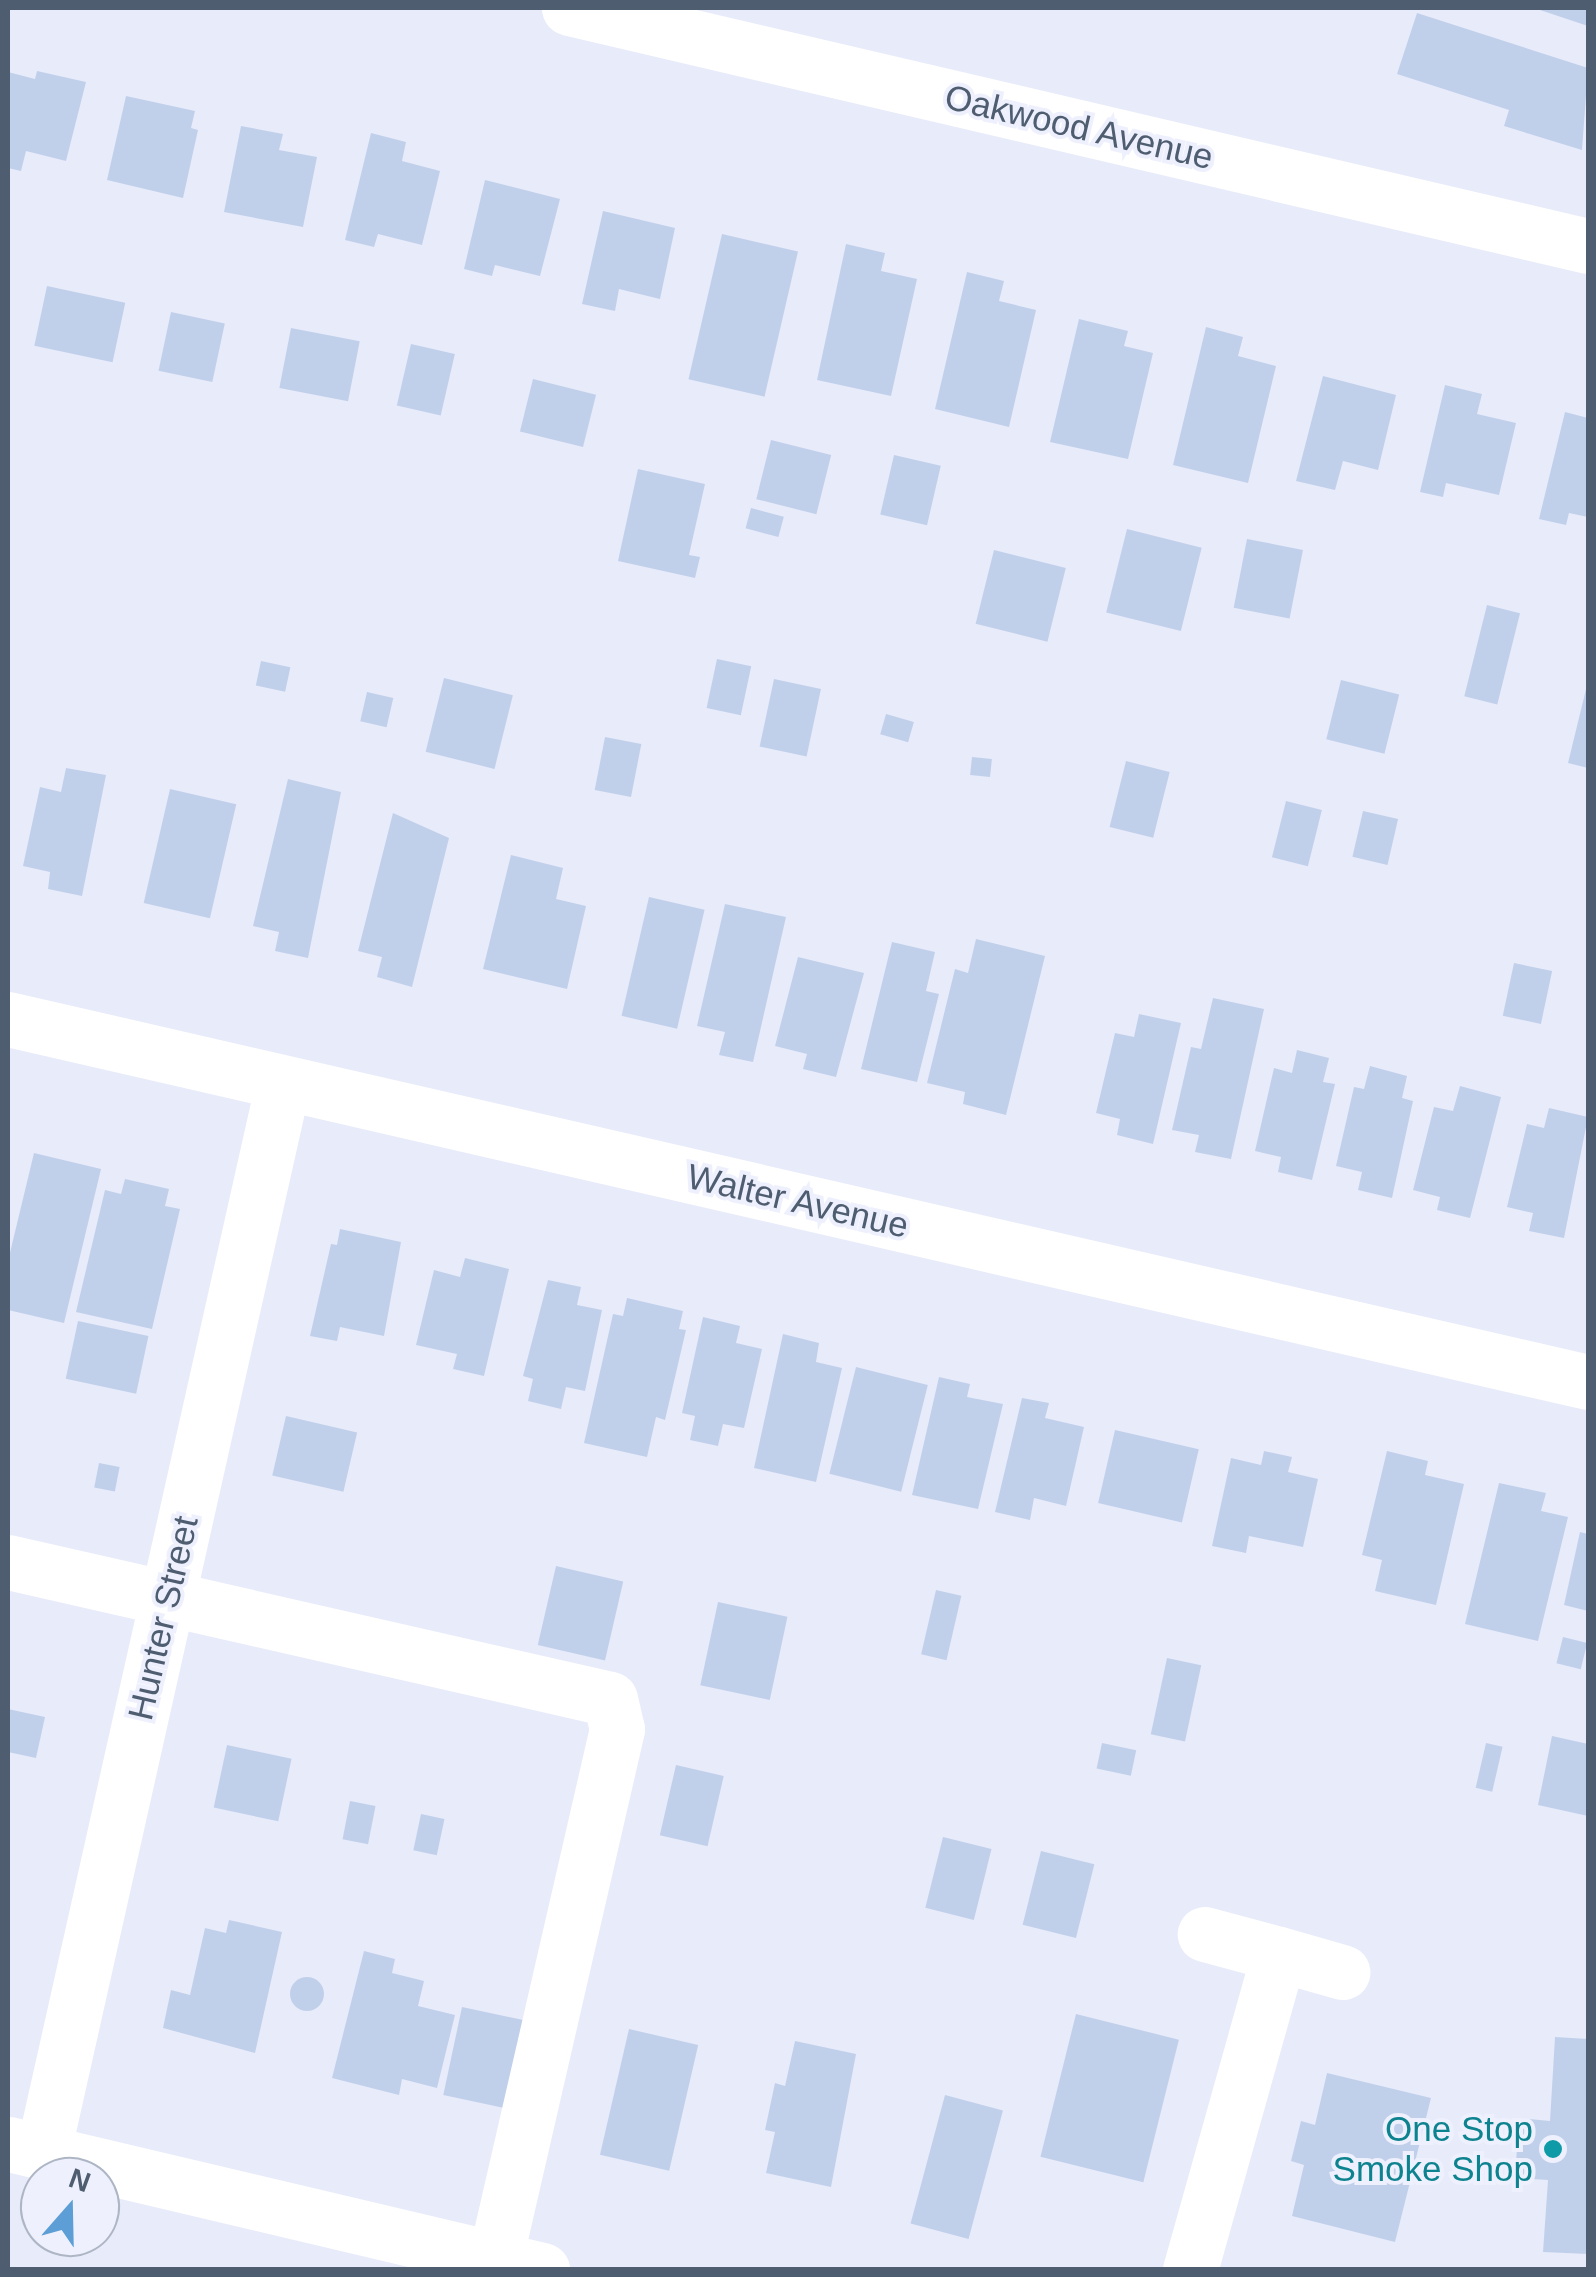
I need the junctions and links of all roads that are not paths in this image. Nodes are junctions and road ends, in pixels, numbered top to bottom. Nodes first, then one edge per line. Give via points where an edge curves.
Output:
1 (569, 8) edge
2 (1588, 246) edge
3 (8, 1018) edge
4 (282, 1083) junction
5 (1588, 1382) edge
6 (8, 1562) edge
7 (168, 1596) junction
8 (1204, 1934) dead end
9 (1279, 1954) junction
10 (1342, 1972) dead end
11 (25, 2148) edge
12 (518, 2264) edge
13 (1190, 2270) edge

1 - 2 street, Oakwood Avenue
3 - 4 street, Walter Avenue
4 - 5 street, Walter Avenue
4 - 7 street, Hunter Street
6 - 7 street
7 - 11 street, Hunter Street
7 - 12 street via 610,1699 617,1729
8 - 9 street
9 - 10 street
9 - 13 street
11 - 12 street

